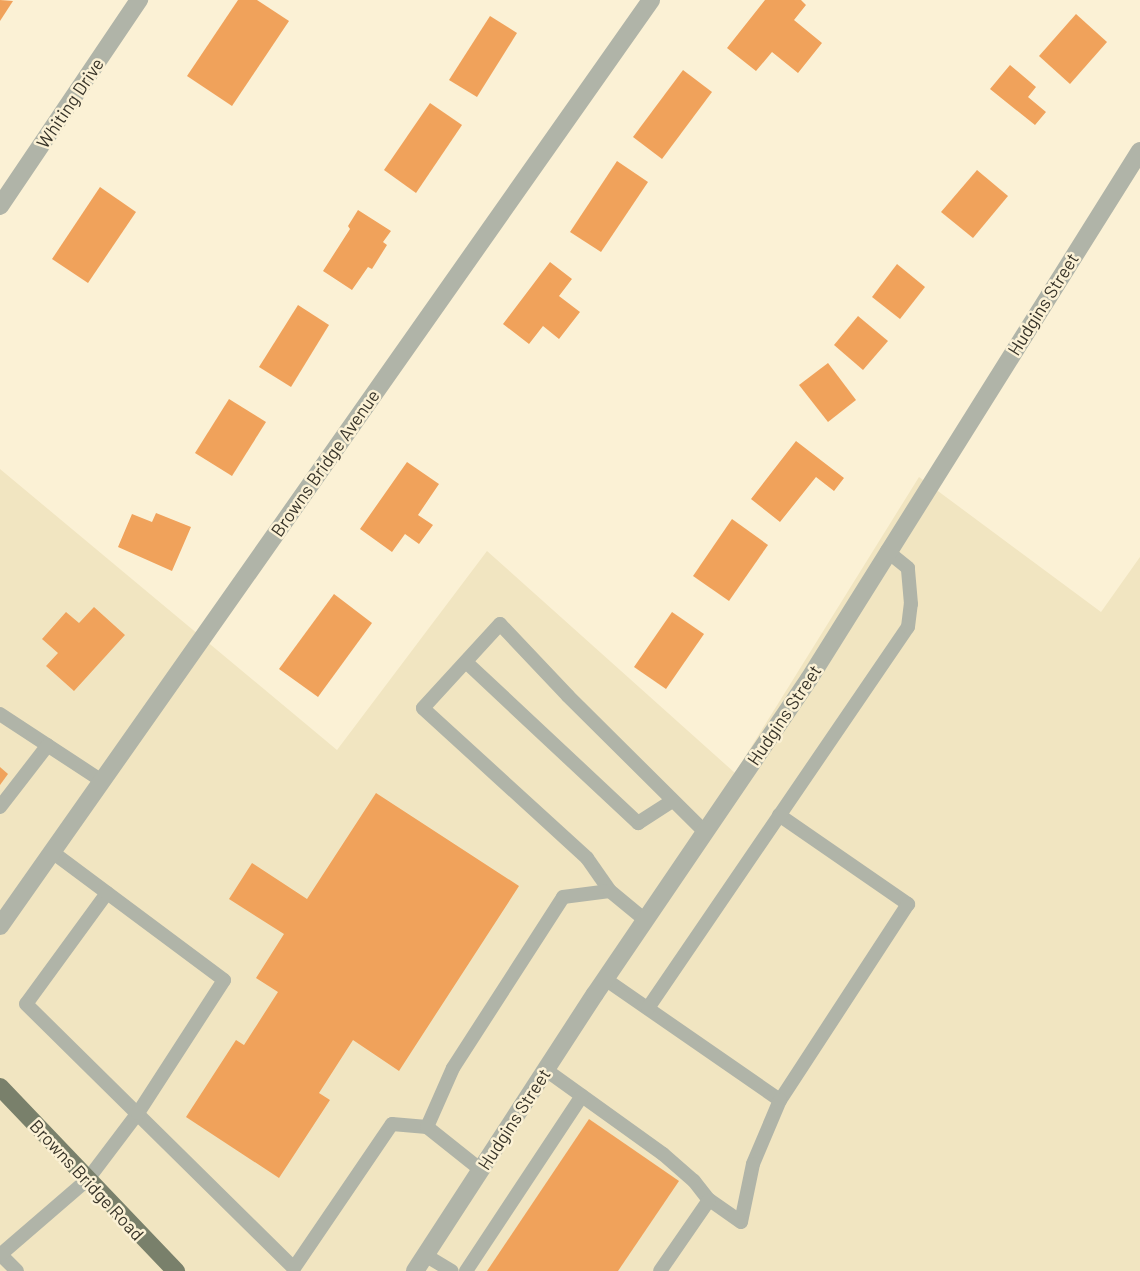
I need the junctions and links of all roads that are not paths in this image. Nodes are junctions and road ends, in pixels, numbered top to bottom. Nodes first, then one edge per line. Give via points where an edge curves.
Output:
1 (139, 0) edge
2 (651, 0) edge
3 (1140, 151) edge
4 (0, 206) edge
5 (887, 551) junction
6 (466, 662) junction
7 (0, 714) edge
8 (48, 745) junction
9 (102, 781) junction
10 (672, 801) junction
11 (0, 807) edge
12 (779, 816) junction
13 (705, 832) junction
14 (52, 852) junction
15 (610, 891) junction
16 (107, 893) junction
17 (645, 920) junction
18 (0, 926) edge
19 (605, 979) junction
20 (648, 1008) junction
21 (546, 1070) junction
22 (0, 1087) edge
23 (582, 1096) junction
24 (780, 1100) junction
25 (138, 1113) junction
26 (427, 1127) junction
27 (480, 1170) junction
28 (88, 1179) junction
29 (710, 1200) junction
30 (0, 1254) edge
31 (425, 1255) junction
32 (17, 1271) edge
33 (176, 1271) edge
34 (415, 1271) edge
35 (452, 1271) edge
36 (466, 1271) edge
37 (660, 1271) edge

1 - 4 street, Whiting Drive
2 - 9 street, Browns Bridge Avenue
3 - 5 street, Hudgins Street
5 - 12 lane via 908,568 908,627
5 - 13 street, Hudgins Street via 809,679
6 - 10 lane via 638,823
6 - 10 lane via 500,624
6 - 15 lane via 423,708 587,858
7 - 8 lane
8 - 9 lane
8 - 11 lane
9 - 14 street, Browns Bridge Avenue
10 - 13 lane
12 - 20 lane
12 - 24 lane via 908,904
13 - 17 street, Hudgins Street
14 - 16 lane
14 - 18 street, Browns Bridge Avenue
15 - 17 lane
15 - 26 lane via 563,897 453,1068
16 - 25 lane via 26,1004
16 - 25 lane via 224,980
17 - 19 street, Hudgins Street
19 - 20 lane
19 - 21 street, Hudgins Street
20 - 24 lane
21 - 23 lane
21 - 27 street, Hudgins Street
22 - 28 main road, Browns Bridge Road
23 - 29 lane via 663,1154
23 - 36 lane
24 - 29 lane via 753,1164 741,1222
25 - 26 lane via 294,1268 392,1124
25 - 28 lane
26 - 27 lane
27 - 31 street, Hudgins Street
28 - 30 lane
28 - 33 main road, Browns Bridge Road
29 - 37 lane
30 - 32 lane
31 - 34 street, Hudgins Street
31 - 35 lane

